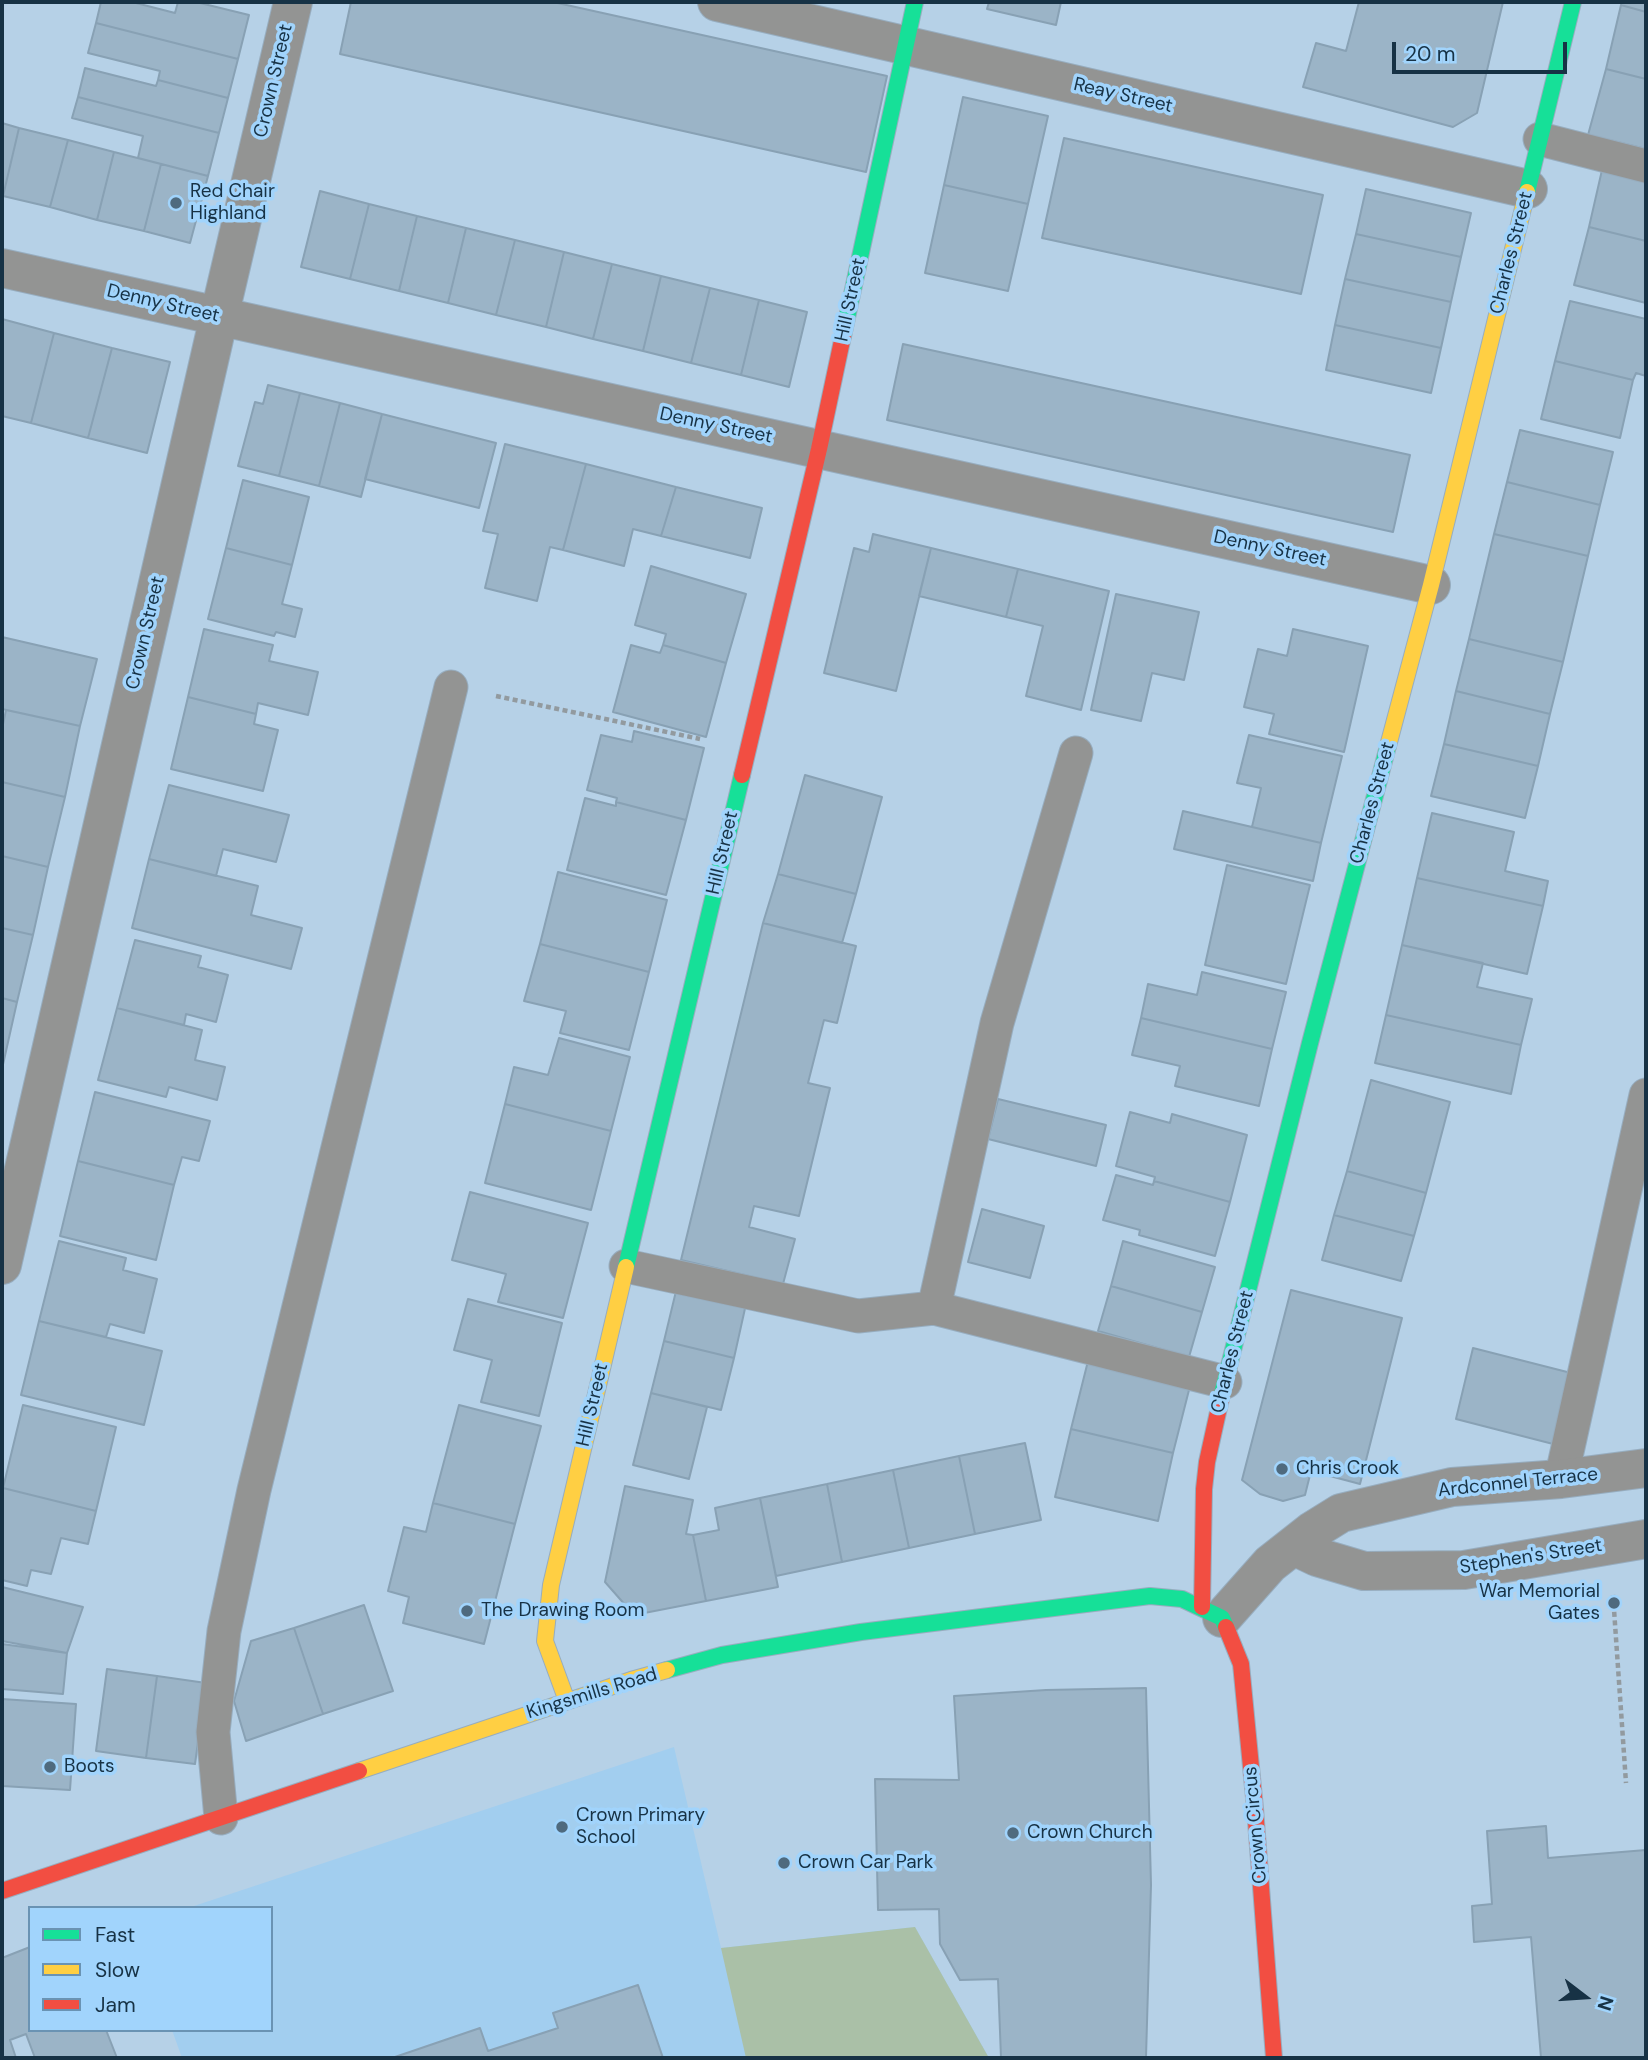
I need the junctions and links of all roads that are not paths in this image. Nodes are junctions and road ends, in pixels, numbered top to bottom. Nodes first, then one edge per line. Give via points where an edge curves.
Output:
1 (293, 2) edge
2 (717, 2) edge
3 (915, 2) edge
4 (1573, 2) edge
5 (905, 46) junction
6 (1540, 139) junction
7 (1646, 166) edge
8 (1528, 189) junction
9 (2, 268) edge
10 (219, 317) junction
11 (819, 449) junction
12 (1431, 584) junction
13 (451, 687) road end
14 (1076, 753) dead end
15 (1646, 1095) edge
16 (2, 1265) edge
17 (626, 1266) junction
18 (934, 1308) junction
19 (1225, 1382) junction
20 (1646, 1468) edge
21 (1560, 1479) junction
22 (1646, 1539) edge
23 (1294, 1546) junction
24 (1212, 1613) junction
25 (568, 1700) junction
26 (221, 1818) junction
27 (2, 1891) edge
28 (1274, 2058) edge

1 - 10 street, Crown Street
2 - 5 street, Reay Street
3 - 5 street, Hill Street
4 - 6 street, Charles Street
5 - 8 street, Reay Street
5 - 11 street, Hill Street
6 - 7 lane
6 - 8 street, Charles Street
8 - 12 street, Charles Street
9 - 10 street, Denny Street
10 - 11 street, Denny Street
10 - 16 street, Crown Street
11 - 12 street, Denny Street
11 - 17 street, Hill Street
12 - 19 street, Charles Street
13 - 26 lane via 254,1490 224,1631 214,1732
14 - 18 lane via 997,1023
15 - 21 lane
17 - 18 lane via 858,1316
17 - 25 street, Hill Street via 551,1586 545,1641
18 - 19 lane
19 - 24 street, Charles Street via 1204,1489
20 - 21 street, Ardconnel Terrace
21 - 23 street, Ardconnel Terrace via 1452,1487 1341,1513
22 - 23 street, Stephen's Street via 1464,1570 1364,1571
23 - 24 street, Ardconnel Terrace
24 - 25 street, Kingsmills Road via 1182,1599 1150,1596 861,1632 722,1656
24 - 28 street, Crown Circus via 1241,1664
25 - 26 street, Kingsmills Road
26 - 27 street, Kingsmills Road

